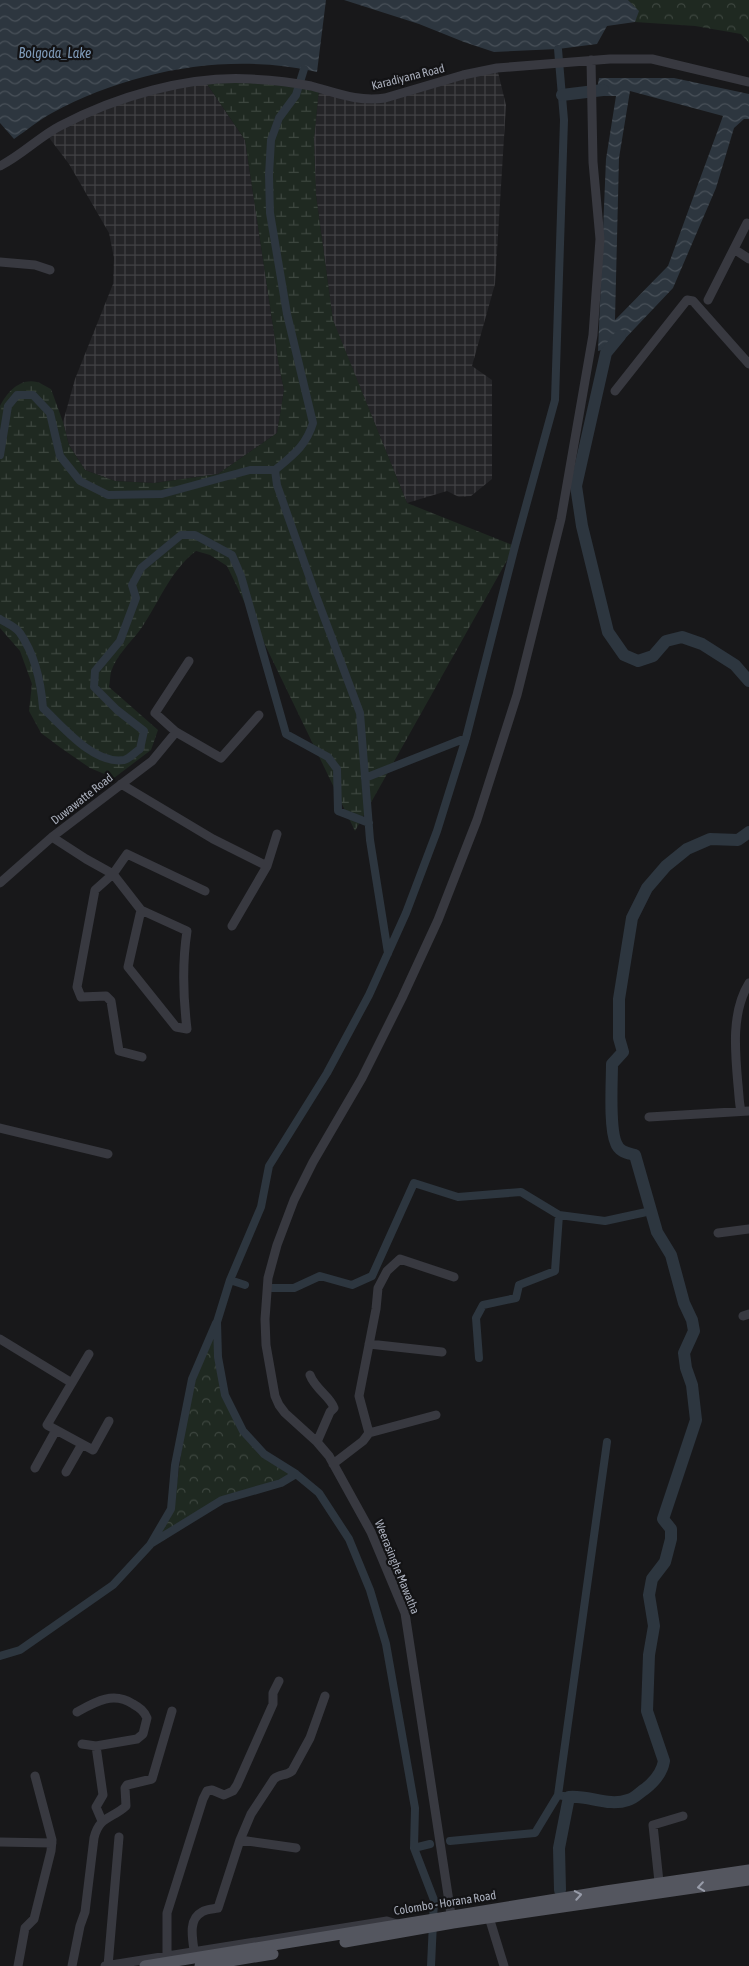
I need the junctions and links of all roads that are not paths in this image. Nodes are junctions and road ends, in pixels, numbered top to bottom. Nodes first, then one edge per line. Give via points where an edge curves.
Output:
1 (591, 60) junction
2 (749, 82) edge
3 (0, 166) edge
4 (747, 223) dead end
5 (734, 249) junction
6 (749, 258) edge
7 (0, 262) edge
8 (50, 270) dead end
9 (708, 300) dead end
10 (749, 364) edge
11 (615, 391) dead end
12 (189, 661) dead end
13 (260, 715) dead end
14 (176, 732) junction
15 (121, 784) junction
16 (277, 834) dead end
17 (52, 837) junction
18 (266, 866) junction
19 (113, 874) junction
20 (0, 884) edge
21 (205, 890) dead end
22 (141, 910) junction
23 (232, 926) dead end
24 (749, 983) edge
25 (142, 1057) dead end
26 (746, 1113) edge
27 (649, 1117) dead end
28 (0, 1128) edge
29 (108, 1154) dead end
30 (749, 1229) edge
31 (718, 1233) dead end
32 (454, 1277) dead end
33 (0, 1339) edge
34 (369, 1344) junction
35 (442, 1352) dead end
36 (89, 1354) dead end
37 (310, 1375) dead end
38 (72, 1383) junction
39 (436, 1415) dead end
40 (109, 1421) dead end
41 (56, 1430) junction
42 (369, 1433) junction
43 (317, 1442) junction
44 (82, 1444) junction
45 (333, 1464) junction
46 (35, 1468) dead end
47 (66, 1472) dead end
48 (279, 1681) dead end
49 (325, 1696) dead end
50 (172, 1711) dead end
51 (77, 1712) dead end
52 (82, 1744) dead end
53 (96, 1746) junction
54 (35, 1776) dead end
55 (683, 1816) dead end
56 (102, 1821) junction
57 (119, 1837) dead end
58 (240, 1840) junction
59 (0, 1842) edge
60 (52, 1843) junction
61 (296, 1848) dead end
62 (749, 1870) edge
63 (749, 1880) edge
64 (659, 1882) junction
65 (488, 1915) junction
66 (448, 1920) junction
67 (401, 1927) junction
68 (167, 1956) junction
69 (196, 1959) edge
70 (218, 1961) edge
71 (18, 1966) edge
72 (72, 1966) edge
73 (106, 1966) edge
74 (145, 1966) edge
75 (504, 1966) edge

1 - 2 street, Karadiyana Road via 652,59
1 - 3 street, Karadiyana Road via 507,66 373,100 290,82 241,78 180,85 112,103 58,127
1 - 43 street, Weerasinghe Mawatha via 593,162 600,239 593,336 561,519 517,695 477,820 438,920 362,1078 294,1200 268,1278 266,1345 275,1396 285,1413
4 - 5 street
5 - 6 street
5 - 9 street
7 - 8 street via 35,265
10 - 11 street via 693,301 687,300
12 - 14 street via 155,713
13 - 14 street via 221,758
14 - 15 street, Duwawatte Road via 152,761
15 - 17 street, Duwawatte Road
15 - 18 street
16 - 18 street
17 - 19 street
17 - 20 street, Duwawatte Road
18 - 23 street
19 - 21 street via 128,854
19 - 22 street
19 - 25 street via 95,890 77,987 81,997 106,996 111,1001 119,1051
22 - 22 street via 128,967 176,1027 187,1029 183,990 187,931
24 - 26 street via 737,1017 736,1058
26 - 27 street
28 - 29 street
30 - 31 street
32 - 34 street via 400,1259 378,1288
33 - 38 street
34 - 35 street
34 - 42 street via 359,1396
36 - 38 street
37 - 43 street via 313,1384 334,1408
38 - 41 street via 47,1425
39 - 42 street
40 - 44 street via 93,1450
41 - 44 street
41 - 46 street
42 - 45 street
43 - 45 street, Weerasinghe Mawatha
44 - 47 street
45 - 66 street, Weerasinghe Mawatha via 371,1532 405,1613
48 - 68 street via 273,1693 273,1704 234,1791 224,1795 208,1791 203,1799 166,1912
49 - 58 street via 310,1738 292,1771 287,1775 277,1775 251,1814
50 - 56 street via 152,1780 127,1785 126,1806
51 - 53 street via 100,1699 116,1697 129,1701 145,1714 146,1727 137,1739
52 - 53 street
53 - 56 street via 104,1795 96,1807
54 - 60 street
55 - 64 street via 653,1825
56 - 72 street via 94,1838 85,1912
57 - 73 street
58 - 61 street
58 - 69 street via 218,1908 203,1911 192,1924
59 - 60 street
60 - 71 street via 34,1919 25,1928
62 - 64 main road, Colombo - Horana Road
63 -> 65 main road, Colombo - Horana Road
65 -> 64 main road, Colombo - Horana Road
65 - 66 main road, Colombo - Horana Road
65 - 75 street
66 - 67 main road, Colombo - Horana Road
67 - 69 street via 387,1921
67 - 70 main road, Colombo - Horana Road
68 - 69 street
68 - 73 street
69 - 70 main road, Colombo - Horana Road
69 - 74 main road, Colombo - Horana Road

